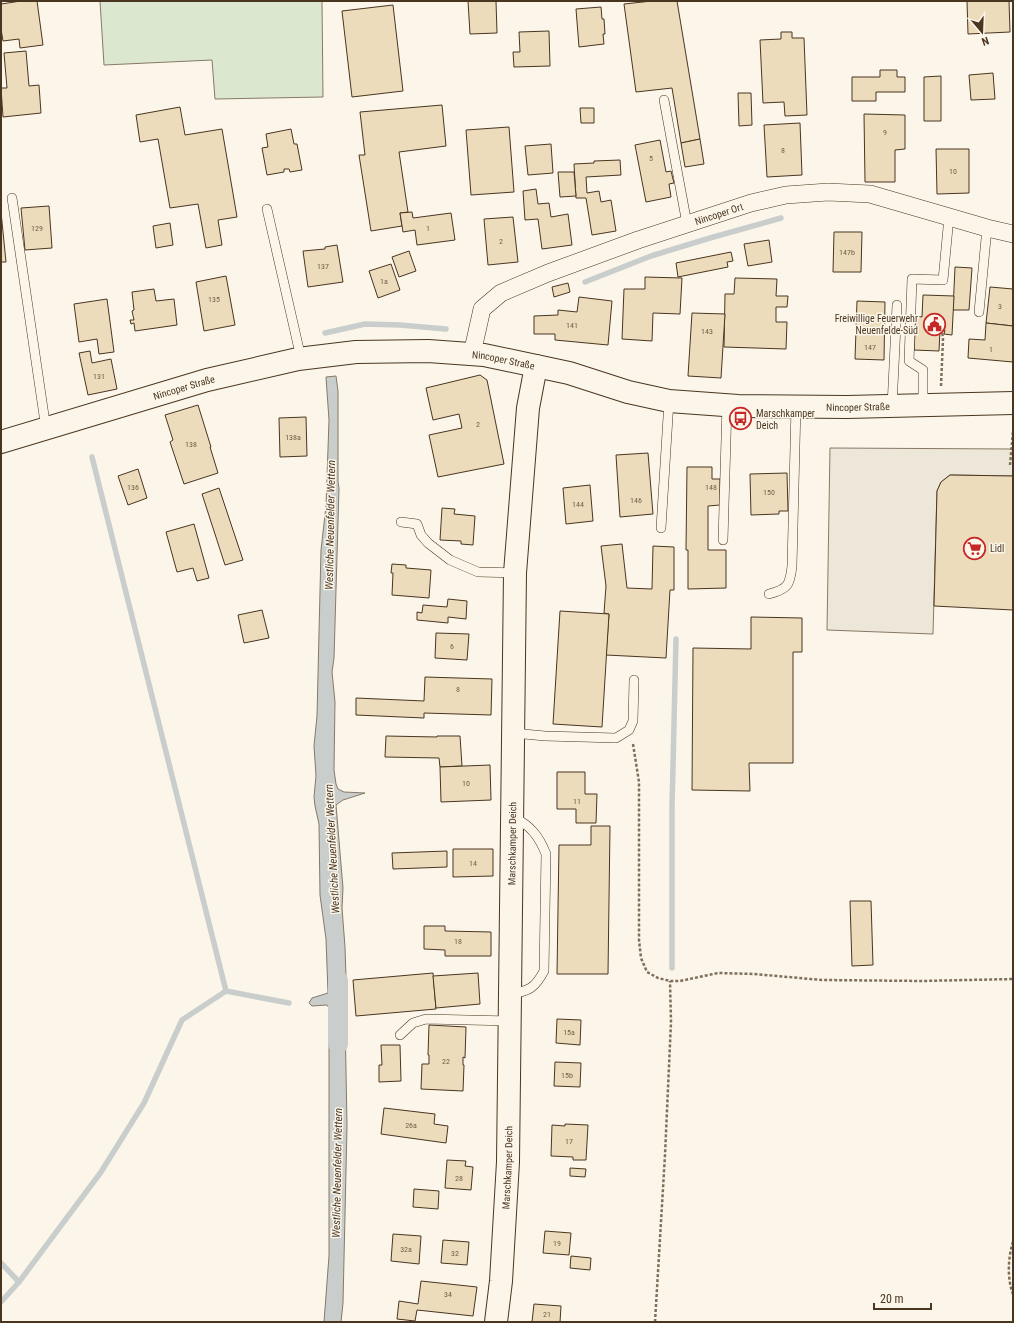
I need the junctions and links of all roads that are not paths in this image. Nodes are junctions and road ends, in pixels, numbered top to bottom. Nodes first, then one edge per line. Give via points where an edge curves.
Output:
1 (664, 100) dead end
2 (12, 198) dead end
3 (267, 209) dead end
4 (949, 218) junction
5 (687, 224) junction
6 (987, 228) junction
7 (1013, 234) edge
8 (898, 305) dead end
9 (979, 312) dead end
10 (472, 354) junction
11 (301, 358) junction
12 (536, 366) junction
13 (668, 401) junction
14 (1013, 403) edge
15 (727, 405) junction
16 (796, 406) junction
17 (892, 406) junction
18 (932, 406) junction
19 (46, 429) junction
20 (1, 442) edge
21 (401, 522) dead end
22 (661, 528) dead end
23 (723, 540) dead end
24 (516, 573) junction
25 (769, 594) dead end
26 (634, 680) dead end
27 (513, 733) junction
28 (512, 816) junction
29 (511, 994) junction
30 (510, 1020) junction
31 (400, 1035) dead end
32 (496, 1322) edge

1 - 5 lane
2 - 19 lane
3 - 11 lane
4 - 5 street, Nincoper Ort via 870,194 828,192 786,195 751,203
4 - 6 street, Nincoper Ort
4 - 18 lane via 943,280 912,279 909,361 923,370
5 - 10 street, Nincoper Ort via 548,273 501,293 482,309
6 - 7 street, Nincoper Ort
6 - 9 lane
8 - 17 lane
10 - 11 main road, Nincoper Straße via 428,350 356,352
10 - 12 main road, Nincoper Straße
11 - 19 main road, Nincoper Straße via 207,380
12 - 13 main road, Nincoper Straße
12 - 24 main road, Marschkamper Deich via 528,408
13 - 15 main road, Nincoper Straße
13 - 22 lane
14 - 18 main road, Nincoper Straße
15 - 16 main road, Nincoper Straße
15 - 23 lane
16 - 17 main road, Nincoper Straße
16 - 25 lane via 791,581 782,591
17 - 18 main road, Nincoper Straße
19 - 20 main road, Nincoper Straße
21 - 24 lane via 418,524 421,535 428,543 450,560 478,572
24 - 27 main road, Marschkamper Deich
26 - 27 lane via 633,721 629,730 616,738
27 - 28 main road, Marschkamper Deich
28 - 29 main road, Marschkamper Deich
28 - 29 lane via 524,822 533,832 546,854 544,971 536,985 521,993
29 - 30 main road, Marschkamper Deich
30 - 31 lane via 426,1020 413,1023
30 - 32 main road, Marschkamper Deich via 508,1162

